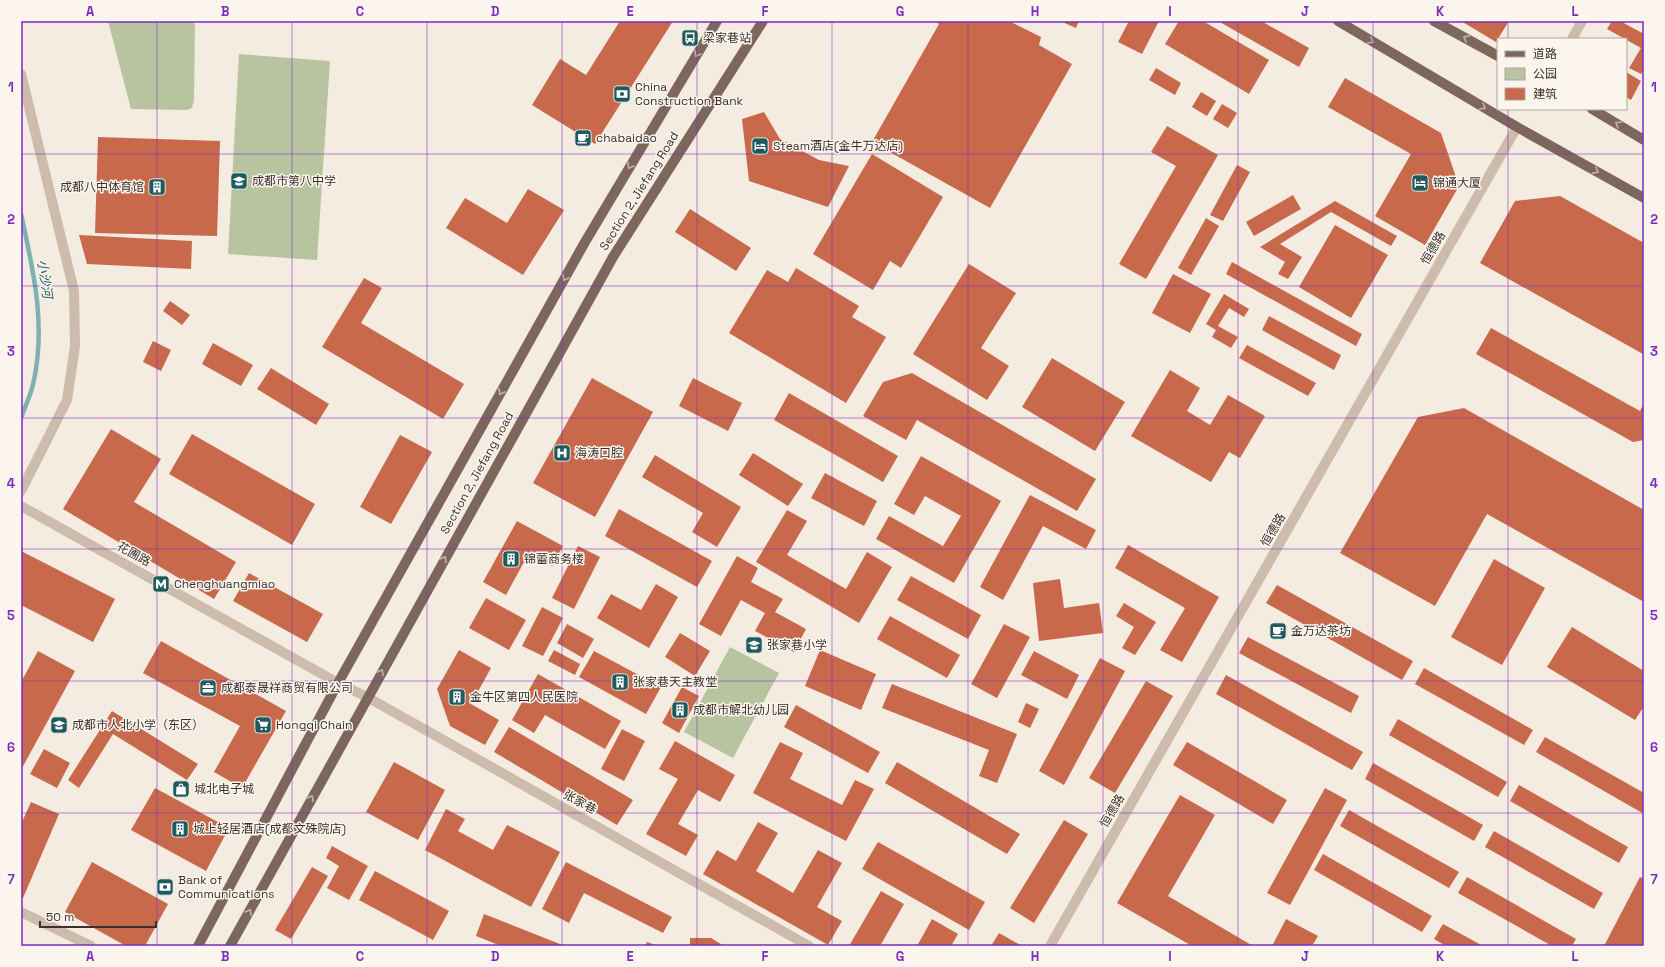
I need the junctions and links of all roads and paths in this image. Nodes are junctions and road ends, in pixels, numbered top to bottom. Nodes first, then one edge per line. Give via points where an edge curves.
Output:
1 (717, 21) edge
2 (763, 21) edge
3 (1338, 21) edge
4 (1434, 21) edge
5 (1582, 21) edge
6 (1573, 38) edge
7 (1497, 55) edge
8 (21, 74) edge
9 (1594, 110) edge
10 (1517, 127) junction
11 (1644, 140) edge
12 (1644, 198) edge
13 (21, 491) edge
14 (21, 506) edge
15 (338, 683) junction
16 (367, 697) junction
17 (21, 912) edge
18 (91, 946) edge
19 (198, 946) edge
20 (230, 946) edge
21 (809, 946) edge
22 (1050, 946) edge

1 -> 15 main road, Section 2, Jiefang Road via 585,242
16 -> 2 main road, Section 2, Jiefang Road via 613,256
3 -> 10 main road
7 -> 4 main road
5 - 6 street
8 - 13 street via 74,291 75,346 67,400
11 -> 9 main road
10 -> 12 main road
10 - 22 street, 恒德路
14 - 15 street, 花圃路
15 - 16 street, 张家巷
15 - 19 main road, Section 2, Jiefang Road
20 -> 16 main road, Section 2, Jiefang Road
16 - 21 street, 张家巷
17 - 18 street

